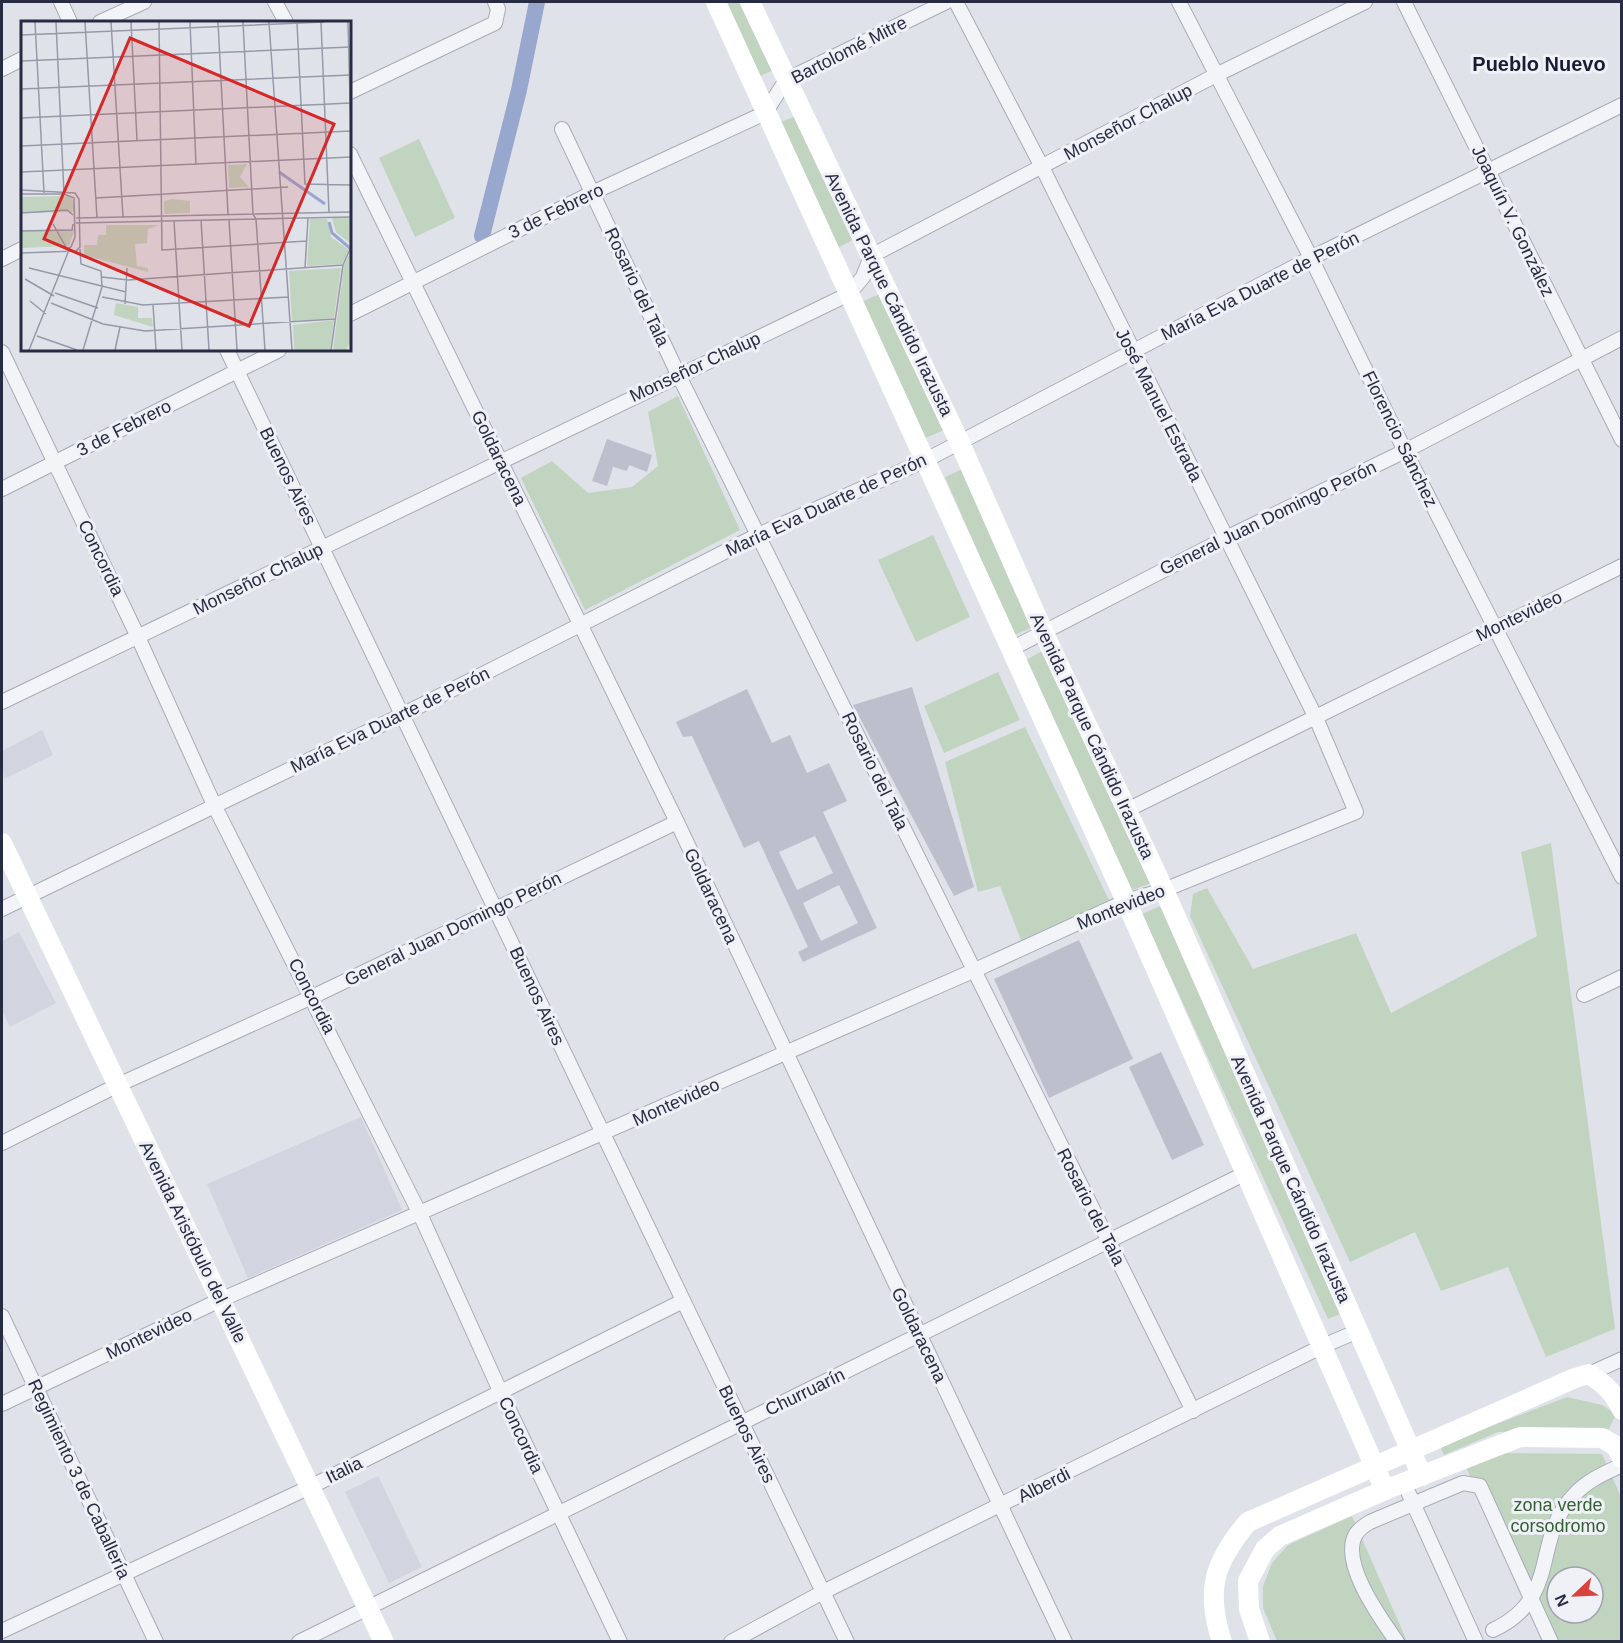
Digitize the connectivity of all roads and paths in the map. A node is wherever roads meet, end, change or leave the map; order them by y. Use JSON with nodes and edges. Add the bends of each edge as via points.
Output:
{"nodes":[{"id":1,"x":61,"y":2,"type":"edge"},
{"id":2,"x":144,"y":2,"type":"edge"},
{"id":3,"x":275,"y":2,"type":"edge"},
{"id":4,"x":495,"y":2,"type":"edge"},
{"id":5,"x":716,"y":2,"type":"edge"},
{"id":6,"x":750,"y":2,"type":"edge"},
{"id":7,"x":946,"y":2,"type":"edge"},
{"id":8,"x":956,"y":2,"type":"edge"},
{"id":9,"x":1179,"y":2,"type":"edge"},
{"id":10,"x":1365,"y":2,"type":"edge"},
{"id":11,"x":1404,"y":2,"type":"edge"},
{"id":12,"x":70,"y":21,"type":"edge"},
{"id":13,"x":102,"y":21,"type":"edge"},
{"id":14,"x":285,"y":21,"type":"edge"},
{"id":15,"x":21,"y":60,"type":"edge"},
{"id":16,"x":2,"y":69,"type":"edge"},
{"id":17,"x":1216,"y":75,"type":"junction"},
{"id":18,"x":786,"y":80,"type":"junction"},
{"id":19,"x":351,"y":92,"type":"edge"},
{"id":20,"x":1622,"y":105,"type":"edge"},
{"id":21,"x":765,"y":113,"type":"junction"},
{"id":22,"x":562,"y":129,"type":"dead end"},
{"id":23,"x":351,"y":156,"type":"edge"},
{"id":24,"x":1042,"y":167,"type":"junction"},
{"id":25,"x":1490,"y":172,"type":"junction"},
{"id":26,"x":592,"y":193,"type":"junction"},
{"id":27,"x":21,"y":250,"type":"edge"},
{"id":28,"x":871,"y":256,"type":"junction"},
{"id":29,"x":1311,"y":258,"type":"junction"},
{"id":30,"x":2,"y":259,"type":"edge"},
{"id":31,"x":411,"y":283,"type":"junction"},
{"id":32,"x":849,"y":294,"type":"junction"},
{"id":33,"x":351,"y":313,"type":"edge"},
{"id":34,"x":1622,"y":339,"type":"edge"},
{"id":35,"x":228,"y":351,"type":"edge"},
{"id":36,"x":277,"y":351,"type":"edge"},
{"id":37,"x":2,"y":352,"type":"edge"},
{"id":38,"x":1132,"y":353,"type":"junction"},
{"id":39,"x":1580,"y":359,"type":"junction"},
{"id":40,"x":237,"y":370,"type":"junction"},
{"id":41,"x":678,"y":374,"type":"junction"},
{"id":42,"x":1622,"y":440,"type":"edge"},
{"id":43,"x":960,"y":443,"type":"junction"},
{"id":44,"x":1406,"y":451,"type":"junction"},
{"id":45,"x":500,"y":460,"type":"junction"},
{"id":46,"x":926,"y":460,"type":"junction"},
{"id":47,"x":55,"y":463,"type":"junction"},
{"id":48,"x":2,"y":489,"type":"edge"},
{"id":49,"x":758,"y":535,"type":"junction"},
{"id":50,"x":1226,"y":538,"type":"junction"},
{"id":51,"x":322,"y":547,"type":"junction"},
{"id":52,"x":1622,"y":566,"type":"edge"},
{"id":53,"x":581,"y":625,"type":"junction"},
{"id":54,"x":1496,"y":628,"type":"junction"},
{"id":55,"x":1043,"y":631,"type":"junction"},
{"id":56,"x":138,"y":637,"type":"junction"},
{"id":57,"x":1011,"y":649,"type":"junction"},
{"id":58,"x":2,"y":702,"type":"edge"},
{"id":59,"x":402,"y":715,"type":"junction"},
{"id":60,"x":1316,"y":718,"type":"junction"},
{"id":61,"x":215,"y":807,"type":"junction"},
{"id":62,"x":1126,"y":810,"type":"junction"},
{"id":63,"x":1356,"y":812,"type":"joint"},
{"id":64,"x":677,"y":822,"type":"junction"},
{"id":65,"x":2,"y":843,"type":"edge"},
{"id":66,"x":1622,"y":877,"type":"edge"},
{"id":67,"x":1164,"y":890,"type":"junction"},
{"id":68,"x":26,"y":897,"type":"junction"},
{"id":69,"x":1126,"y":901,"type":"junction"},
{"id":70,"x":2,"y":909,"type":"edge"},
{"id":71,"x":496,"y":909,"type":"junction"},
{"id":72,"x":973,"y":971,"type":"junction"},
{"id":73,"x":1622,"y":977,"type":"edge"},
{"id":74,"x":1584,"y":995,"type":"dead end"},
{"id":75,"x":312,"y":997,"type":"junction"},
{"id":76,"x":785,"y":1054,"type":"junction"},
{"id":77,"x":118,"y":1085,"type":"junction"},
{"id":78,"x":603,"y":1134,"type":"junction"},
{"id":79,"x":2,"y":1143,"type":"edge"},
{"id":80,"x":1246,"y":1173,"type":"junction"},
{"id":81,"x":420,"y":1214,"type":"junction"},
{"id":82,"x":1107,"y":1239,"type":"junction"},
{"id":83,"x":220,"y":1300,"type":"junction"},
{"id":84,"x":684,"y":1301,"type":"junction"},
{"id":85,"x":2,"y":1316,"type":"edge"},
{"id":86,"x":1358,"y":1331,"type":"junction"},
{"id":87,"x":920,"y":1335,"type":"junction"},
{"id":88,"x":1323,"y":1346,"type":"junction"},
{"id":89,"x":1622,"y":1359,"type":"edge"},
{"id":90,"x":1589,"y":1374,"type":"junction"},
{"id":91,"x":36,"y":1389,"type":"junction"},
{"id":92,"x":501,"y":1394,"type":"junction"},
{"id":93,"x":2,"y":1404,"type":"edge"},
{"id":94,"x":1622,"y":1410,"type":"edge"},
{"id":95,"x":1193,"y":1411,"type":"junction"},
{"id":96,"x":742,"y":1423,"type":"junction"},
{"id":97,"x":1411,"y":1452,"type":"junction"},
{"id":98,"x":1620,"y":1454,"type":"edge"},
{"id":99,"x":1376,"y":1465,"type":"junction"},
{"id":100,"x":1413,"y":1479,"type":"junction"},
{"id":101,"x":310,"y":1487,"type":"junction"},
{"id":102,"x":1385,"y":1490,"type":"junction"},
{"id":103,"x":1413,"y":1504,"type":"junction"},
{"id":104,"x":1002,"y":1506,"type":"junction"},
{"id":105,"x":559,"y":1514,"type":"junction"},
{"id":106,"x":124,"y":1574,"type":"junction"},
{"id":107,"x":824,"y":1592,"type":"junction"},
{"id":108,"x":1532,"y":1599,"type":"junction"},
{"id":109,"x":367,"y":1606,"type":"junction"},
{"id":110,"x":1493,"y":1630,"type":"dead end"},
{"id":111,"x":2,"y":1631,"type":"edge"},
{"id":112,"x":156,"y":1641,"type":"edge"},
{"id":113,"x":299,"y":1641,"type":"edge"},
{"id":114,"x":384,"y":1641,"type":"edge"},
{"id":115,"x":620,"y":1641,"type":"edge"},
{"id":116,"x":731,"y":1641,"type":"edge"},
{"id":117,"x":847,"y":1641,"type":"edge"},
{"id":118,"x":1065,"y":1641,"type":"edge"},
{"id":119,"x":1222,"y":1641,"type":"edge"},
{"id":120,"x":1259,"y":1641,"type":"edge"},
{"id":121,"x":1397,"y":1641,"type":"edge"},
{"id":122,"x":1476,"y":1641,"type":"edge"},
{"id":123,"x":1551,"y":1641,"type":"edge"}],
"edges":[{"from":1,"to":12,"type":"street"},
{"from":2,"to":13,"type":"street"},
{"from":3,"to":14,"type":"street"},
{"from":4,"to":19,"type":"street","via":[[495,23]]},
{"from":5,"to":21,"type":"main road","name":"Avenida Parque Cándido Irazusta"},
{"from":6,"to":18,"type":"main road","name":"Avenida Parque Cándido Irazusta"},
{"from":7,"to":18,"type":"street","name":"Bartolomé Mitre"},
{"from":8,"to":24,"type":"street","name":"José Manuel Estrada"},
{"from":9,"to":17,"type":"street","name":"Florencio Sánchez"},
{"from":10,"to":17,"type":"street","name":"Monseñor Chalup"},
{"from":11,"to":25,"type":"street","name":"Joaquín V. González"},
{"from":15,"to":16,"type":"street"},
{"from":17,"to":24,"type":"street","name":"Monseñor Chalup"},
{"from":17,"to":29,"type":"street","name":"Florencio Sánchez"},
{"from":18,"to":21,"type":"street","name":"Bartolomé Mitre"},
{"from":18,"to":28,"type":"main road","name":"Avenida Parque Cándido Irazusta"},
{"from":20,"to":25,"type":"street","name":"María Eva Duarte de Perón"},
{"from":21,"to":26,"type":"street","name":"3 de Febrero"},
{"from":21,"to":32,"type":"main road","name":"Avenida Parque Cándido Irazusta"},
{"from":22,"to":26,"type":"street","name":"Rosario del Tala"},
{"from":23,"to":31,"type":"street","name":"Goldaracena"},
{"from":24,"to":28,"type":"street","name":"Monseñor Chalup"},
{"from":24,"to":38,"type":"street","name":"José Manuel Estrada"},
{"from":25,"to":29,"type":"street","name":"María Eva Duarte de Perón"},
{"from":25,"to":39,"type":"street","name":"Joaquín V. González"},
{"from":26,"to":31,"type":"street","name":"3 de Febrero"},
{"from":26,"to":41,"type":"street","name":"Rosario del Tala"},
{"from":27,"to":30,"type":"street"},
{"from":28,"to":32,"type":"street","via":[[863,277]]},
{"from":28,"to":43,"type":"main road","name":"Avenida Parque Cándido Irazusta"},
{"from":29,"to":38,"type":"street","name":"María Eva Duarte de Perón"},
{"from":29,"to":44,"type":"street","name":"Florencio Sánchez"},
{"from":31,"to":33,"type":"street","name":"3 de Febrero"},
{"from":31,"to":45,"type":"street","name":"Goldaracena"},
{"from":32,"to":41,"type":"street","name":"Monseñor Chalup"},
{"from":32,"to":46,"type":"main road","name":"Avenida Parque Cándido Irazusta"},
{"from":34,"to":39,"type":"street","name":"General Juan Domingo Perón"},
{"from":35,"to":40,"type":"street","name":"Buenos Aires"},
{"from":36,"to":40,"type":"street","name":"3 de Febrero"},
{"from":37,"to":47,"type":"street","name":"Concordia"},
{"from":38,"to":43,"type":"street","name":"María Eva Duarte de Perón"},
{"from":38,"to":50,"type":"street","name":"José Manuel Estrada"},
{"from":39,"to":42,"type":"street","name":"Joaquín V. González"},
{"from":39,"to":44,"type":"street","name":"General Juan Domingo Perón"},
{"from":40,"to":47,"type":"street","name":"3 de Febrero"},
{"from":40,"to":51,"type":"street","name":"Buenos Aires"},
{"from":41,"to":45,"type":"street","name":"Monseñor Chalup"},
{"from":41,"to":49,"type":"street","name":"Rosario del Tala"},
{"from":43,"to":46,"type":"street","name":"María Eva Duarte de Perón"},
{"from":43,"to":55,"type":"main road","name":"Avenida Parque Cándido Irazusta"},
{"from":44,"to":50,"type":"street","name":"General Juan Domingo Perón"},
{"from":44,"to":54,"type":"street","name":"Florencio Sánchez"},
{"from":45,"to":51,"type":"street","name":"Monseñor Chalup"},
{"from":45,"to":53,"type":"street","name":"Goldaracena"},
{"from":46,"to":49,"type":"street","name":"María Eva Duarte de Perón"},
{"from":46,"to":57,"type":"main road","name":"Avenida Parque Cándido Irazusta"},
{"from":47,"to":48,"type":"street","name":"3 de Febrero"},
{"from":47,"to":56,"type":"street","name":"Concordia"},
{"from":49,"to":53,"type":"street","name":"María Eva Duarte de Perón"},
{"from":49,"to":72,"type":"street","name":"Rosario del Tala"},
{"from":50,"to":55,"type":"street","name":"General Juan Domingo Perón"},
{"from":50,"to":60,"type":"street","name":"José Manuel Estrada"},
{"from":51,"to":56,"type":"street","name":"Monseñor Chalup"},
{"from":51,"to":59,"type":"street","name":"Buenos Aires"},
{"from":52,"to":54,"type":"street","name":"Montevideo"},
{"from":53,"to":59,"type":"street","name":"María Eva Duarte de Perón"},
{"from":53,"to":64,"type":"street","name":"Goldaracena"},
{"from":54,"to":60,"type":"street","name":"Montevideo"},
{"from":54,"to":66,"type":"street","name":"Florencio Sánchez"},
{"from":55,"to":57,"type":"street","name":"General Juan Domingo Perón"},
{"from":55,"to":62,"type":"main road","name":"Avenida Parque Cándido Irazusta"},
{"from":56,"to":58,"type":"street","name":"Monseñor Chalup"},
{"from":56,"to":61,"type":"street","name":"Concordia"},
{"from":57,"to":69,"type":"main road","name":"Avenida Parque Cándido Irazusta"},
{"from":59,"to":61,"type":"street","name":"María Eva Duarte de Perón"},
{"from":59,"to":71,"type":"street","name":"Buenos Aires"},
{"from":60,"to":62,"type":"street","name":"Montevideo"},
{"from":60,"to":63,"type":"street","name":"José Manuel Estrada"},
{"from":61,"to":68,"type":"street","name":"María Eva Duarte de Perón"},
{"from":61,"to":75,"type":"street","name":"Concordia"},
{"from":62,"to":67,"type":"main road","name":"Avenida Parque Cándido Irazusta"},
{"from":63,"to":67,"type":"street","name":"Montevideo"},
{"from":64,"to":71,"type":"street","name":"General Juan Domingo Perón"},
{"from":64,"to":76,"type":"street","name":"Goldaracena"},
{"from":65,"to":68,"type":"main road","name":"Avenida Aristóbulo del Valle"},
{"from":67,"to":69,"type":"street","name":"Montevideo"},
{"from":67,"to":86,"type":"main road","name":"Avenida Parque Cándido Irazusta"},
{"from":68,"to":70,"type":"street","name":"María Eva Duarte de Perón"},
{"from":68,"to":77,"type":"main road","name":"Avenida Aristóbulo del Valle"},
{"from":69,"to":72,"type":"street","name":"Montevideo"},
{"from":69,"to":80,"type":"main road","name":"Avenida Parque Cándido Irazusta"},
{"from":71,"to":75,"type":"street","name":"General Juan Domingo Perón"},
{"from":71,"to":78,"type":"street","name":"Buenos Aires"},
{"from":72,"to":76,"type":"street","name":"Montevideo"},
{"from":72,"to":82,"type":"street","name":"Rosario del Tala"},
{"from":73,"to":74,"type":"street"},
{"from":75,"to":77,"type":"street","name":"General Juan Domingo Perón"},
{"from":75,"to":81,"type":"street","name":"Concordia"},
{"from":76,"to":78,"type":"street","name":"Montevideo"},
{"from":76,"to":87,"type":"street","name":"Goldaracena"},
{"from":77,"to":79,"type":"street","name":"General Juan Domingo Perón"},
{"from":77,"to":83,"type":"main road","name":"Avenida Aristóbulo del Valle"},
{"from":78,"to":81,"type":"street","name":"Montevideo"},
{"from":78,"to":84,"type":"street","name":"Buenos Aires"},
{"from":80,"to":82,"type":"street","name":"Churruarín"},
{"from":80,"to":88,"type":"main road","name":"Avenida Parque Cándido Irazusta"},
{"from":81,"to":83,"type":"street","name":"Montevideo"},
{"from":81,"to":92,"type":"street","name":"Concordia"},
{"from":82,"to":87,"type":"street","name":"Churruarín"},
{"from":82,"to":95,"type":"street","name":"Rosario del Tala"},
{"from":83,"to":91,"type":"street","name":"Montevideo"},
{"from":83,"to":101,"type":"main road","name":"Avenida Aristóbulo del Valle"},
{"from":84,"to":92,"type":"street","name":"Italia"},
{"from":84,"to":96,"type":"street","name":"Buenos Aires"},
{"from":85,"to":91,"type":"street","name":"Regimiento 3 de Caballería"},
{"from":86,"to":88,"type":"street","name":"Alberdi"},
{"from":86,"to":97,"type":"main road","name":"Avenida Parque Cándido Irazusta"},
{"from":87,"to":96,"type":"street","name":"Churruarín"},
{"from":87,"to":104,"type":"street","name":"Goldaracena"},
{"from":88,"to":95,"type":"street","name":"Alberdi"},
{"from":88,"to":99,"type":"main road","name":"Avenida Parque Cándido Irazusta"},
{"from":89,"to":90,"type":"street"},
{"from":90,"to":94,"type":"main road","via":[[1614,1395]]},
{"from":90,"to":97,"type":"main road"},
{"from":91,"to":93,"type":"street","name":"Montevideo"},
{"from":91,"to":106,"type":"street","name":"Regimiento 3 de Caballería"},
{"from":92,"to":101,"type":"street","name":"Italia"},
{"from":92,"to":105,"type":"street","name":"Concordia"},
{"from":95,"to":104,"type":"street","name":"Alberdi"},
{"from":96,"to":105,"type":"street","name":"Churruarín"},
{"from":96,"to":107,"type":"street","name":"Buenos Aires"},
{"from":97,"to":99,"type":"main road"},
{"from":97,"to":100,"type":"main road","name":"Avenida Parque Cándido Irazusta"},
{"from":98,"to":100,"type":"main road","via":[[1602,1438],[1520,1437]]},
{"from":98,"to":108,"type":"street","via":[[1574,1495],[1548,1544],[1538,1590]]},
{"from":99,"to":102,"type":"main road","name":"Avenida Parque Cándido Irazusta"},
{"from":99,"to":119,"type":"main road","via":[[1248,1522],[1217,1567],[1212,1590]]},
{"from":100,"to":102,"type":"main road"},
{"from":100,"to":103,"type":"street"},
{"from":101,"to":106,"type":"street","name":"Italia"},
{"from":101,"to":109,"type":"main road","name":"Avenida Aristóbulo del Valle"},
{"from":102,"to":120,"type":"main road","via":[[1280,1536],[1265,1549],[1248,1581],[1249,1609]]},
{"from":103,"to":108,"type":"street","via":[[1464,1483],[1480,1486]]},
{"from":103,"to":121,"type":"street","via":[[1370,1522],[1357,1531],[1352,1541],[1368,1598]]},
{"from":103,"to":122,"type":"street"},
{"from":104,"to":107,"type":"street","name":"Alberdi"},
{"from":104,"to":118,"type":"street","name":"Goldaracena"},
{"from":105,"to":109,"type":"street","name":"Churruarín"},
{"from":105,"to":115,"type":"street","name":"Concordia"},
{"from":106,"to":111,"type":"street","name":"Italia"},
{"from":106,"to":112,"type":"street","name":"Regimiento 3 de Caballería"},
{"from":107,"to":116,"type":"street","name":"Alberdi"},
{"from":107,"to":117,"type":"street","name":"Buenos Aires"},
{"from":108,"to":110,"type":"street","via":[[1515,1618]]},
{"from":108,"to":123,"type":"street"},
{"from":109,"to":113,"type":"street","name":"Churruarín"},
{"from":109,"to":114,"type":"main road","name":"Avenida Aristóbulo del Valle"}]}
